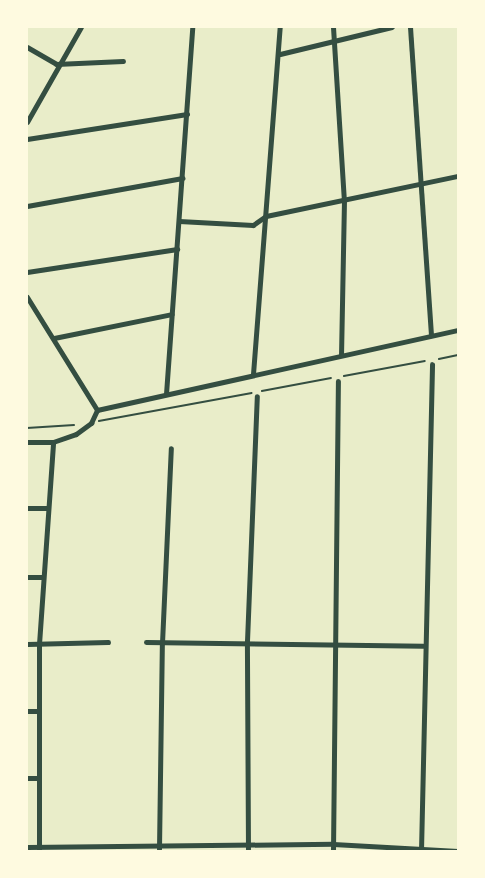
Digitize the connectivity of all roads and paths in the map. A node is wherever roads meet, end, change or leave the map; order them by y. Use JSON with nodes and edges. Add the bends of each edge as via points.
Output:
{"nodes":[{"id":1,"x":81,"y":27,"type":"edge"},
{"id":2,"x":192,"y":27,"type":"edge"},
{"id":3,"x":280,"y":27,"type":"edge"},
{"id":4,"x":333,"y":27,"type":"edge"},
{"id":5,"x":392,"y":27,"type":"edge"},
{"id":6,"x":410,"y":27,"type":"edge"},
{"id":7,"x":334,"y":43,"type":"junction"},
{"id":8,"x":27,"y":47,"type":"edge"},
{"id":9,"x":280,"y":54,"type":"junction"},
{"id":10,"x":123,"y":61,"type":"dead end"},
{"id":11,"x":56,"y":64,"type":"junction"},
{"id":12,"x":187,"y":114,"type":"junction"},
{"id":13,"x":27,"y":122,"type":"edge"},
{"id":14,"x":27,"y":139,"type":"edge"},
{"id":15,"x":458,"y":176,"type":"edge"},
{"id":16,"x":182,"y":178,"type":"junction"},
{"id":17,"x":421,"y":184,"type":"junction"},
{"id":18,"x":344,"y":200,"type":"junction"},
{"id":19,"x":27,"y":206,"type":"edge"},
{"id":20,"x":266,"y":216,"type":"junction"},
{"id":21,"x":179,"y":221,"type":"junction"},
{"id":22,"x":177,"y":249,"type":"junction"},
{"id":23,"x":27,"y":272,"type":"edge"},
{"id":24,"x":27,"y":297,"type":"edge"},
{"id":25,"x":172,"y":314,"type":"junction"},
{"id":26,"x":458,"y":330,"type":"edge"},
{"id":27,"x":430,"y":335,"type":"junction"},
{"id":28,"x":54,"y":338,"type":"junction"},
{"id":29,"x":341,"y":355,"type":"junction"},
{"id":30,"x":458,"y":355,"type":"edge"},
{"id":31,"x":432,"y":364,"type":"dead end"},
{"id":32,"x":253,"y":375,"type":"junction"},
{"id":33,"x":338,"y":381,"type":"dead end"},
{"id":34,"x":166,"y":394,"type":"junction"},
{"id":35,"x":257,"y":396,"type":"dead end"},
{"id":36,"x":97,"y":410,"type":"junction"},
{"id":37,"x":98,"y":422,"type":"dead end"},
{"id":38,"x":76,"y":425,"type":"dead end"},
{"id":39,"x":27,"y":428,"type":"edge"},
{"id":40,"x":27,"y":442,"type":"edge"},
{"id":41,"x":54,"y":442,"type":"junction"},
{"id":42,"x":171,"y":448,"type":"dead end"},
{"id":43,"x":27,"y":508,"type":"edge"},
{"id":44,"x":47,"y":508,"type":"junction"},
{"id":45,"x":27,"y":577,"type":"edge"},
{"id":46,"x":42,"y":577,"type":"junction"},
{"id":47,"x":248,"y":641,"type":"junction"},
{"id":48,"x":108,"y":642,"type":"dead end"},
{"id":49,"x":146,"y":642,"type":"dead end"},
{"id":50,"x":162,"y":643,"type":"junction"},
{"id":51,"x":334,"y":643,"type":"junction"},
{"id":52,"x":27,"y":644,"type":"edge"},
{"id":53,"x":39,"y":644,"type":"junction"},
{"id":54,"x":423,"y":646,"type":"junction"},
{"id":55,"x":27,"y":711,"type":"edge"},
{"id":56,"x":39,"y":711,"type":"junction"},
{"id":57,"x":27,"y":778,"type":"edge"},
{"id":58,"x":38,"y":778,"type":"junction"},
{"id":59,"x":27,"y":847,"type":"edge"},
{"id":60,"x":333,"y":848,"type":"edge"},
{"id":61,"x":39,"y":849,"type":"edge"},
{"id":62,"x":159,"y":849,"type":"edge"},
{"id":63,"x":248,"y":849,"type":"edge"},
{"id":64,"x":421,"y":849,"type":"edge"},
{"id":65,"x":458,"y":851,"type":"edge"}],
"edges":[{"from":1,"to":11,"type":"street"},
{"from":2,"to":12,"type":"street"},
{"from":3,"to":9,"type":"street"},
{"from":4,"to":7,"type":"street"},
{"from":5,"to":7,"type":"street"},
{"from":6,"to":17,"type":"street"},
{"from":7,"to":9,"type":"street"},
{"from":7,"to":18,"type":"street"},
{"from":8,"to":11,"type":"street"},
{"from":9,"to":20,"type":"street"},
{"from":10,"to":11,"type":"street"},
{"from":11,"to":13,"type":"street"},
{"from":12,"to":14,"type":"street"},
{"from":12,"to":16,"type":"street"},
{"from":15,"to":17,"type":"street"},
{"from":16,"to":19,"type":"street"},
{"from":16,"to":21,"type":"street"},
{"from":17,"to":18,"type":"street"},
{"from":17,"to":27,"type":"street"},
{"from":18,"to":20,"type":"street"},
{"from":18,"to":29,"type":"street"},
{"from":20,"to":21,"type":"street","via":[[246,226]]},
{"from":20,"to":32,"type":"street"},
{"from":21,"to":22,"type":"street"},
{"from":22,"to":23,"type":"street"},
{"from":22,"to":25,"type":"street"},
{"from":24,"to":28,"type":"street"},
{"from":25,"to":28,"type":"street"},
{"from":25,"to":34,"type":"street"},
{"from":26,"to":27,"type":"street"},
{"from":27,"to":29,"type":"street"},
{"from":28,"to":36,"type":"street"},
{"from":29,"to":32,"type":"street"},
{"from":30,"to":37,"type":"path"},
{"from":31,"to":54,"type":"street"},
{"from":32,"to":34,"type":"street"},
{"from":33,"to":51,"type":"street"},
{"from":34,"to":36,"type":"street"},
{"from":35,"to":47,"type":"street"},
{"from":36,"to":41,"type":"street","via":[[85,429]]},
{"from":38,"to":39,"type":"path"},
{"from":40,"to":41,"type":"street"},
{"from":41,"to":44,"type":"street"},
{"from":42,"to":50,"type":"street"},
{"from":43,"to":44,"type":"street"},
{"from":44,"to":46,"type":"street"},
{"from":45,"to":46,"type":"street"},
{"from":46,"to":53,"type":"street"},
{"from":47,"to":50,"type":"street"},
{"from":47,"to":51,"type":"street"},
{"from":47,"to":63,"type":"street"},
{"from":48,"to":53,"type":"street"},
{"from":49,"to":50,"type":"street"},
{"from":50,"to":62,"type":"street"},
{"from":51,"to":54,"type":"street"},
{"from":51,"to":60,"type":"street"},
{"from":52,"to":53,"type":"street"},
{"from":53,"to":56,"type":"street"},
{"from":54,"to":64,"type":"street"},
{"from":55,"to":56,"type":"street"},
{"from":56,"to":58,"type":"street"},
{"from":57,"to":58,"type":"street"},
{"from":58,"to":61,"type":"street"},
{"from":59,"to":61,"type":"street"},
{"from":60,"to":63,"type":"street"},
{"from":60,"to":64,"type":"street"},
{"from":61,"to":62,"type":"street"},
{"from":62,"to":63,"type":"street"},
{"from":64,"to":65,"type":"street"}]}
